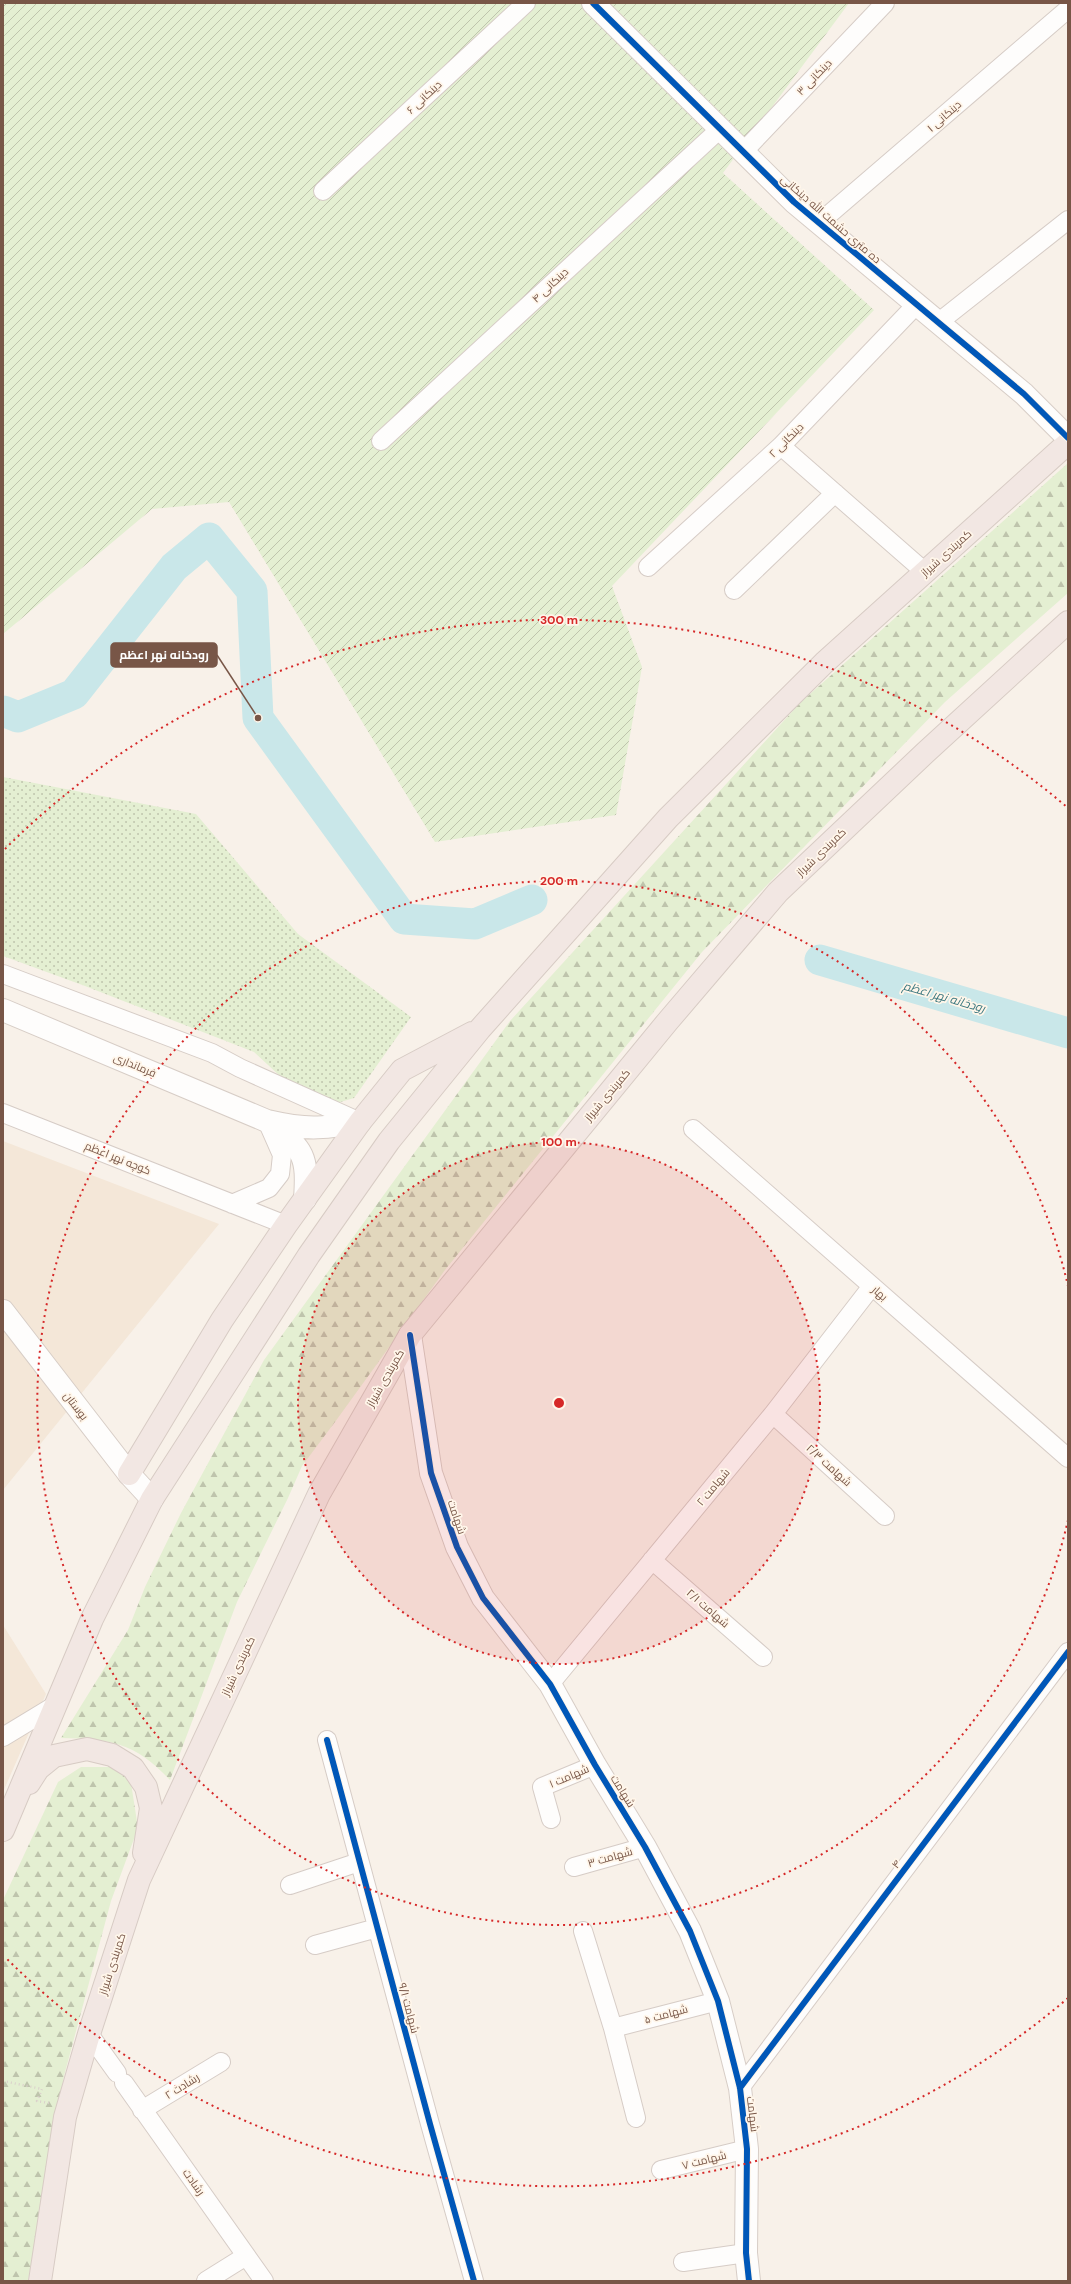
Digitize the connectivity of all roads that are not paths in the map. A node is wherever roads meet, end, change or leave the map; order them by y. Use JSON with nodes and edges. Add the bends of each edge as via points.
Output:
{"nodes":[{"id":1,"x":526,"y":3,"type":"edge"},
{"id":2,"x":593,"y":3,"type":"edge"},
{"id":3,"x":885,"y":3,"type":"edge"},
{"id":4,"x":1068,"y":9,"type":"edge"},
{"id":5,"x":720,"y":129,"type":"junction"},
{"id":6,"x":743,"y":152,"type":"junction"},
{"id":7,"x":323,"y":192,"type":"dead end"},
{"id":8,"x":1068,"y":220,"type":"edge"},
{"id":9,"x":819,"y":223,"type":"junction"},
{"id":10,"x":916,"y":305,"type":"junction"},
{"id":11,"x":939,"y":322,"type":"junction"},
{"id":12,"x":1068,"y":438,"type":"edge"},
{"id":13,"x":381,"y":441,"type":"dead end"},
{"id":14,"x":1068,"y":443,"type":"edge"},
{"id":15,"x":781,"y":446,"type":"junction"},
{"id":16,"x":835,"y":493,"type":"junction"},
{"id":17,"x":648,"y":567,"type":"dead end"},
{"id":18,"x":925,"y":572,"type":"junction"},
{"id":19,"x":734,"y":590,"type":"dead end"},
{"id":20,"x":1068,"y":622,"type":"edge"},
{"id":21,"x":3,"y":974,"type":"edge"},
{"id":22,"x":3,"y":1010,"type":"edge"},
{"id":23,"x":480,"y":1029,"type":"junction"},
{"id":24,"x":3,"y":1113,"type":"edge"},
{"id":25,"x":267,"y":1121,"type":"junction"},
{"id":26,"x":360,"y":1122,"type":"junction"},
{"id":27,"x":693,"y":1129,"type":"dead end"},
{"id":28,"x":305,"y":1199,"type":"junction"},
{"id":29,"x":232,"y":1204,"type":"junction"},
{"id":30,"x":286,"y":1225,"type":"junction"},
{"id":31,"x":872,"y":1286,"type":"junction"},
{"id":32,"x":3,"y":1312,"type":"edge"},
{"id":33,"x":410,"y":1335,"type":"junction"},
{"id":34,"x":773,"y":1414,"type":"junction"},
{"id":35,"x":1068,"y":1458,"type":"edge"},
{"id":36,"x":129,"y":1474,"type":"junction"},
{"id":37,"x":152,"y":1499,"type":"junction"},
{"id":38,"x":886,"y":1516,"type":"dead end"},
{"id":39,"x":652,"y":1560,"type":"junction"},
{"id":40,"x":1068,"y":1652,"type":"edge"},
{"id":41,"x":763,"y":1657,"type":"dead end"},
{"id":42,"x":550,"y":1684,"type":"junction"},
{"id":43,"x":54,"y":1706,"type":"junction"},
{"id":44,"x":3,"y":1737,"type":"edge"},
{"id":45,"x":327,"y":1740,"type":"dead end"},
{"id":46,"x":595,"y":1766,"type":"junction"},
{"id":47,"x":551,"y":1819,"type":"dead end"},
{"id":48,"x":5,"y":1825,"type":"edge"},
{"id":49,"x":645,"y":1847,"type":"junction"},
{"id":50,"x":359,"y":1862,"type":"junction"},
{"id":51,"x":574,"y":1867,"type":"dead end"},
{"id":52,"x":140,"y":1880,"type":"junction"},
{"id":53,"x":290,"y":1886,"type":"dead end"},
{"id":54,"x":376,"y":1928,"type":"junction"},
{"id":55,"x":583,"y":1931,"type":"dead end"},
{"id":56,"x":315,"y":1945,"type":"dead end"},
{"id":57,"x":718,"y":2001,"type":"junction"},
{"id":58,"x":613,"y":2028,"type":"junction"},
{"id":59,"x":89,"y":2034,"type":"junction"},
{"id":60,"x":221,"y":2062,"type":"dead end"},
{"id":61,"x":740,"y":2088,"type":"junction"},
{"id":62,"x":142,"y":2110,"type":"junction"},
{"id":63,"x":636,"y":2118,"type":"dead end"},
{"id":64,"x":747,"y":2149,"type":"junction"},
{"id":65,"x":661,"y":2170,"type":"dead end"},
{"id":66,"x":746,"y":2253,"type":"junction"},
{"id":67,"x":246,"y":2256,"type":"junction"},
{"id":68,"x":683,"y":2262,"type":"dead end"},
{"id":69,"x":40,"y":2281,"type":"edge"},
{"id":70,"x":206,"y":2281,"type":"edge"},
{"id":71,"x":264,"y":2281,"type":"edge"},
{"id":72,"x":474,"y":2281,"type":"edge"},
{"id":73,"x":749,"y":2281,"type":"edge"}],
"edges":[{"from":1,"to":7,"type":"street","name":"۶ دینکانی"},
{"from":2,"to":5,"type":"street","name":"ده متری حشمت الله دینکانی"},
{"from":3,"to":6,"type":"street","name":"۳ دینکانی"},
{"from":4,"to":9,"type":"street","name":"۱ دینکانی"},
{"from":5,"to":6,"type":"street","name":"ده متری حشمت الله دینکانی"},
{"from":5,"to":13,"type":"street","name":"۴ دینکانی"},
{"from":6,"to":9,"type":"street","name":"ده متری حشمت الله دینکانی"},
{"from":8,"to":11,"type":"street"},
{"from":9,"to":10,"type":"street","name":"ده متری حشمت الله دینکانی"},
{"from":10,"to":11,"type":"street","name":"ده متری حشمت الله دینکانی"},
{"from":10,"to":15,"type":"street","name":"۲ دینکانی"},
{"from":11,"to":12,"type":"street","name":"ده متری حشمت الله دینکانی","via":[[1024,394]]},
{"from":14,"to":18,"type":"highway","name":"کمربندی شیراز"},
{"from":15,"to":16,"type":"street"},
{"from":15,"to":17,"type":"street","name":"۲ دینکانی"},
{"from":16,"to":18,"type":"street"},
{"from":16,"to":19,"type":"street"},
{"from":18,"to":23,"type":"highway","name":"کمربندی شیراز","via":[[824,663],[668,818]]},
{"from":20,"to":33,"type":"highway","name":"کمربندی شیراز","via":[[778,892],[653,1039]]},
{"from":21,"to":26,"type":"street","via":[[212,1053]]},
{"from":22,"to":25,"type":"street","name":"فرمانداری"},
{"from":23,"to":26,"type":"highway","via":[[402,1070]]},
{"from":23,"to":37,"type":"highway","name":"کمربندی شیراز","via":[[389,1140],[309,1255]]},
{"from":24,"to":29,"type":"street","name":"کوچه نهر اعظم"},
{"from":25,"to":26,"type":"street","name":"فرمانداری","via":[[300,1128],[327,1128]]},
{"from":25,"to":28,"type":"street","name":"فرمانداری","via":[[296,1143],[307,1173]]},
{"from":25,"to":29,"type":"street","via":[[282,1155],[280,1174],[269,1188]]},
{"from":26,"to":28,"type":"highway"},
{"from":27,"to":31,"type":"street","name":"بهار"},
{"from":28,"to":30,"type":"highway"},
{"from":29,"to":30,"type":"street","name":"کوچه نهر اعظم"},
{"from":30,"to":36,"type":"highway","via":[[222,1320]]},
{"from":31,"to":34,"type":"street","name":"۲ شهامت"},
{"from":31,"to":35,"type":"street","name":"بهار"},
{"from":32,"to":36,"type":"street","name":"بوستان"},
{"from":33,"to":42,"type":"street","name":"شهامت","via":[[431,1473],[457,1547],[483,1598]]},
{"from":33,"to":52,"type":"highway","name":"کمربندی شیراز","via":[[319,1494]]},
{"from":34,"to":38,"type":"street","name":"۲/۳ شهامت"},
{"from":34,"to":39,"type":"street","name":"۲ شهامت"},
{"from":36,"to":37,"type":"street","name":"بوستان"},
{"from":37,"to":43,"type":"highway","name":"کمربندی شیراز","via":[[92,1619]]},
{"from":39,"to":41,"type":"street","name":"۲/۱ شهامت"},
{"from":39,"to":42,"type":"street","name":"۲ شهامت"},
{"from":40,"to":61,"type":"street","name":"۴"},
{"from":42,"to":46,"type":"street","name":"شهامت"},
{"from":43,"to":44,"type":"street"},
{"from":43,"to":48,"type":"highway","name":"کمربندی شیراز"},
{"from":45,"to":50,"type":"street","name":"۹/۱ شهامت"},
{"from":46,"to":47,"type":"street","name":"۱ شهامت","via":[[542,1787]]},
{"from":46,"to":49,"type":"street","name":"شهامت"},
{"from":48,"to":52,"type":"highway","via":[[38,1769],[54,1756],[87,1749],[112,1755],[133,1768],[146,1787],[151,1808]]},
{"from":49,"to":51,"type":"street","name":"۳ شهامت"},
{"from":49,"to":57,"type":"street","name":"شهامت","via":[[690,1931]]},
{"from":50,"to":53,"type":"street"},
{"from":50,"to":54,"type":"street","name":"۹/۱ شهامت"},
{"from":52,"to":59,"type":"highway","name":"کمربندی شیراز"},
{"from":54,"to":56,"type":"street"},
{"from":54,"to":72,"type":"street","name":"۹/۱ شهامت"},
{"from":55,"to":58,"type":"street"},
{"from":57,"to":58,"type":"street","name":"۵ شهامت"},
{"from":57,"to":61,"type":"street","name":"شهامت"},
{"from":58,"to":63,"type":"street"},
{"from":59,"to":62,"type":"street","name":"رشادت"},
{"from":59,"to":69,"type":"highway","name":"کمربندی شیراز","via":[[68,2107]]},
{"from":60,"to":62,"type":"street","name":"۲ رشادت"},
{"from":61,"to":64,"type":"street","name":"شهامت"},
{"from":62,"to":67,"type":"street","name":"رشادت"},
{"from":64,"to":65,"type":"street","name":"۷ شهامت"},
{"from":64,"to":66,"type":"street","name":"شهامت"},
{"from":66,"to":68,"type":"street"},
{"from":66,"to":73,"type":"street","name":"شهامت"},
{"from":67,"to":70,"type":"street"},
{"from":67,"to":71,"type":"street","name":"رشادت"}]}
